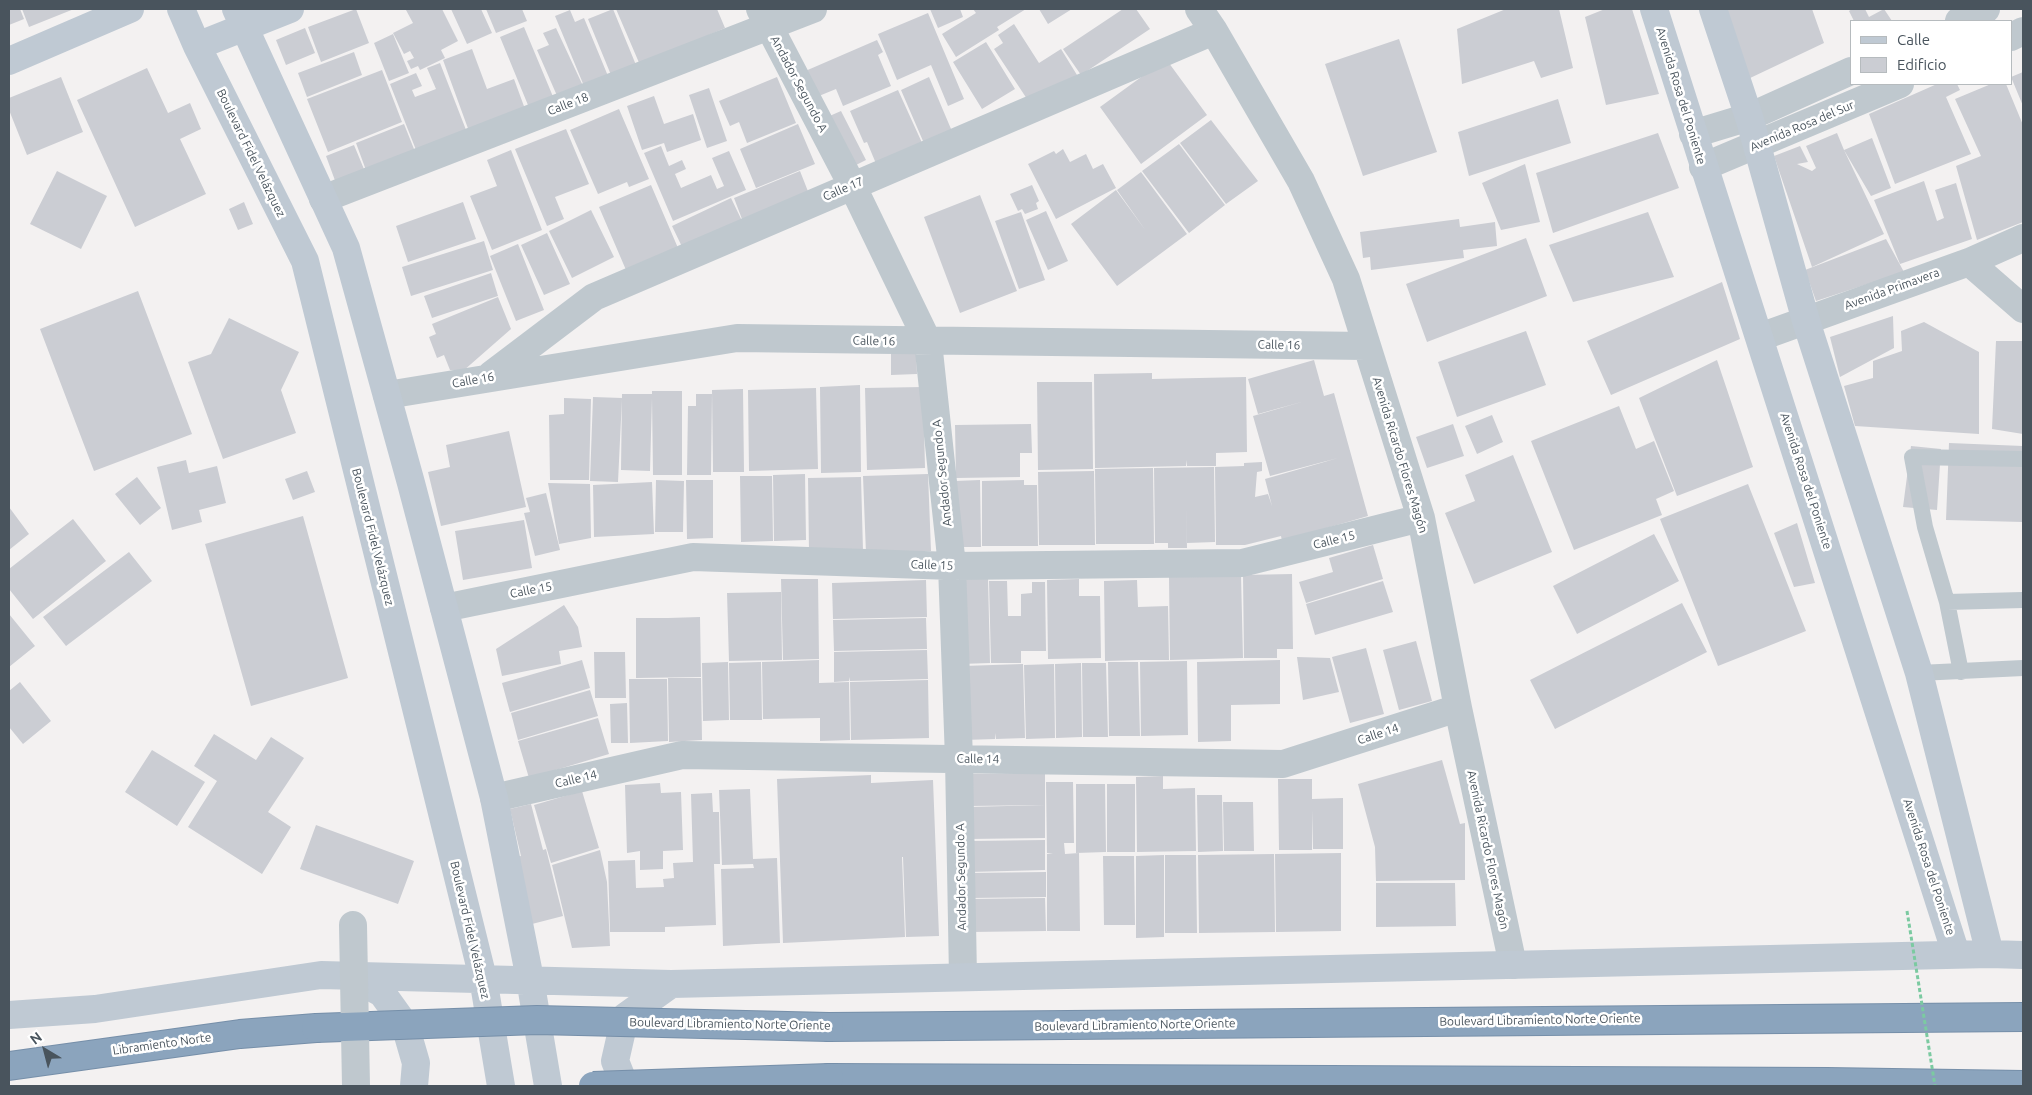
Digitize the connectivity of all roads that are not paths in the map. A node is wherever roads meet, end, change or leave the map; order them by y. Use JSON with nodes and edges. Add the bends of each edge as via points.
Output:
{"nodes":[{"id":1,"x":130,"y":9,"type":"edge"},
{"id":2,"x":181,"y":9,"type":"edge"},
{"id":3,"x":290,"y":9,"type":"edge"},
{"id":4,"x":813,"y":9,"type":"edge"},
{"id":5,"x":1199,"y":9,"type":"edge"},
{"id":6,"x":1654,"y":9,"type":"edge"},
{"id":7,"x":1713,"y":9,"type":"edge"},
{"id":8,"x":1986,"y":9,"type":"edge"},
{"id":9,"x":240,"y":18,"type":"edge"},
{"id":10,"x":765,"y":18,"type":"edge"},
{"id":11,"x":1961,"y":20,"type":"edge"},
{"id":12,"x":1214,"y":31,"type":"junction"},
{"id":13,"x":198,"y":46,"type":"junction"},
{"id":14,"x":9,"y":61,"type":"edge"},
{"id":15,"x":1850,"y":71,"type":"edge"},
{"id":16,"x":1898,"y":85,"type":"edge"},
{"id":17,"x":1749,"y":117,"type":"junction"},
{"id":18,"x":1693,"y":134,"type":"junction"},
{"id":19,"x":1757,"y":145,"type":"junction"},
{"id":20,"x":1703,"y":167,"type":"junction"},
{"id":21,"x":852,"y":185,"type":"junction"},
{"id":22,"x":324,"y":199,"type":"junction"},
{"id":23,"x":2023,"y":238,"type":"edge"},
{"id":24,"x":1970,"y":262,"type":"junction"},
{"id":25,"x":2023,"y":309,"type":"edge"},
{"id":26,"x":1806,"y":321,"type":"junction"},
{"id":27,"x":1760,"y":337,"type":"junction"},
{"id":28,"x":928,"y":342,"type":"junction"},
{"id":29,"x":1366,"y":346,"type":"junction"},
{"id":30,"x":489,"y":377,"type":"junction"},
{"id":31,"x":387,"y":394,"type":"junction"},
{"id":32,"x":2023,"y":459,"type":"edge"},
{"id":33,"x":1420,"y":518,"type":"junction"},
{"id":34,"x":952,"y":566,"type":"junction"},
{"id":35,"x":2023,"y":600,"type":"edge"},
{"id":36,"x":1947,"y":602,"type":"junction"},
{"id":37,"x":444,"y":608,"type":"junction"},
{"id":38,"x":2023,"y":668,"type":"edge"},
{"id":39,"x":1961,"y":672,"type":"junction"},
{"id":40,"x":1919,"y":674,"type":"junction"},
{"id":41,"x":1458,"y":708,"type":"junction"},
{"id":42,"x":959,"y":759,"type":"junction"},
{"id":43,"x":494,"y":798,"type":"junction"},
{"id":44,"x":353,"y":925,"type":"dead end"},
{"id":45,"x":1956,"y":954,"type":"junction"},
{"id":46,"x":1990,"y":954,"type":"junction"},
{"id":47,"x":2023,"y":955,"type":"edge"},
{"id":48,"x":1513,"y":965,"type":"junction"},
{"id":49,"x":321,"y":975,"type":"junction"},
{"id":50,"x":963,"y":977,"type":"junction"},
{"id":51,"x":482,"y":978,"type":"junction"},
{"id":52,"x":530,"y":979,"type":"junction"},
{"id":53,"x":671,"y":984,"type":"junction"},
{"id":54,"x":9,"y":1015,"type":"edge"},
{"id":55,"x":2023,"y":1017,"type":"edge"},
{"id":56,"x":316,"y":1028,"type":"joint"},
{"id":57,"x":9,"y":1066,"type":"edge"},
{"id":58,"x":2023,"y":1085,"type":"edge"},
{"id":59,"x":356,"y":1086,"type":"edge"},
{"id":60,"x":414,"y":1086,"type":"edge"},
{"id":61,"x":502,"y":1086,"type":"edge"},
{"id":62,"x":548,"y":1086,"type":"edge"},
{"id":63,"x":593,"y":1086,"type":"edge"},
{"id":64,"x":625,"y":1086,"type":"edge"}],
"edges":[{"from":1,"to":14,"type":"street"},
{"from":2,"to":13,"type":"street","name":"Boulevard Fidel Velázquez"},
{"from":3,"to":9,"type":"street"},
{"from":4,"to":10,"type":"street","name":"Calle 18"},
{"from":5,"to":12,"type":"street","name":"Avenida Ricardo Flores Magón"},
{"from":6,"to":18,"type":"street","name":"Avenida Rosa del Poniente"},
{"from":7,"to":17,"type":"street"},
{"from":8,"to":11,"type":"street"},
{"from":9,"to":13,"type":"street"},
{"from":9,"to":22,"type":"street"},
{"from":10,"to":21,"type":"street","name":"Andador Segundo A"},
{"from":10,"to":22,"type":"street","name":"Calle 18"},
{"from":12,"to":21,"type":"street","name":"Calle 17"},
{"from":12,"to":29,"type":"street","name":"Avenida Ricardo Flores Magón","via":[[1302,181],[1346,279]]},
{"from":13,"to":51,"type":"street","name":"Boulevard Fidel Velázquez","via":[[305,261]]},
{"from":15,"to":17,"type":"street"},
{"from":16,"to":19,"type":"street","name":"Avenida Rosa del Sur"},
{"from":17,"to":18,"type":"street"},
{"from":17,"to":19,"type":"street"},
{"from":18,"to":20,"type":"street","name":"Avenida Rosa del Poniente"},
{"from":19,"to":20,"type":"street","name":"Avenida Rosa del Sur"},
{"from":19,"to":26,"type":"street"},
{"from":20,"to":27,"type":"street","name":"Avenida Rosa del Poniente"},
{"from":21,"to":28,"type":"street","name":"Andador Segundo A"},
{"from":21,"to":30,"type":"street","name":"Calle 17","via":[[594,297]]},
{"from":22,"to":31,"type":"street","via":[[346,248]]},
{"from":23,"to":24,"type":"street","name":"Avenida Primavera"},
{"from":24,"to":25,"type":"street"},
{"from":24,"to":26,"type":"street","name":"Avenida Primavera"},
{"from":26,"to":27,"type":"street","name":"Avenida Primavera"},
{"from":26,"to":40,"type":"street"},
{"from":27,"to":45,"type":"street","name":"Avenida Rosa del Poniente"},
{"from":28,"to":29,"type":"street","name":"Calle 16"},
{"from":28,"to":30,"type":"street","name":"Calle 16","via":[[736,338]]},
{"from":28,"to":34,"type":"street","name":"Andador Segundo A"},
{"from":29,"to":33,"type":"street","name":"Avenida Ricardo Flores Magón"},
{"from":30,"to":31,"type":"street","name":"Calle 16"},
{"from":31,"to":37,"type":"street"},
{"from":32,"to":36,"type":"lane","via":[[1912,457],[1925,527]]},
{"from":33,"to":34,"type":"street","name":"Calle 15","via":[[1242,564]]},
{"from":33,"to":41,"type":"street","name":"Avenida Ricardo Flores Magón"},
{"from":34,"to":37,"type":"street","name":"Calle 15","via":[[693,557]]},
{"from":34,"to":42,"type":"street","name":"Andador Segundo A"},
{"from":35,"to":36,"type":"lane"},
{"from":36,"to":39,"type":"lane"},
{"from":37,"to":43,"type":"street"},
{"from":38,"to":39,"type":"lane"},
{"from":39,"to":40,"type":"lane"},
{"from":40,"to":46,"type":"street"},
{"from":41,"to":42,"type":"street","name":"Calle 14","via":[[1282,764]]},
{"from":41,"to":48,"type":"street","name":"Avenida Ricardo Flores Magón"},
{"from":42,"to":43,"type":"street","name":"Calle 14","via":[[682,755]]},
{"from":42,"to":50,"type":"street","name":"Andador Segundo A"},
{"from":43,"to":52,"type":"street"},
{"from":44,"to":59,"type":"street","bridge":true},
{"from":45,"to":46,"type":"street"},
{"from":45,"to":48,"type":"street"},
{"from":46,"to":47,"type":"street"},
{"from":48,"to":50,"type":"street"},
{"from":49,"to":51,"type":"street"},
{"from":49,"to":54,"type":"street","via":[[95,1009]]},
{"from":49,"to":60,"type":"street","via":[[359,981],[382,993],[405,1025],[416,1063]]},
{"from":50,"to":53,"type":"street"},
{"from":51,"to":52,"type":"street"},
{"from":51,"to":61,"type":"street","name":"Boulevard Fidel Velázquez"},
{"from":52,"to":53,"type":"street"},
{"from":52,"to":62,"type":"street"},
{"from":53,"to":64,"type":"street","via":[[625,1017],[615,1061]]},
{"from":55,"to":56,"type":"highway","name":"Boulevard Libramiento Norte Oriente","bridge":true,"via":[[829,1027],[538,1020]]},
{"from":56,"to":57,"type":"highway","name":"Libramiento Norte","via":[[240,1034]]},
{"from":58,"to":63,"type":"highway","bridge":true,"via":[[829,1078]]}]}
